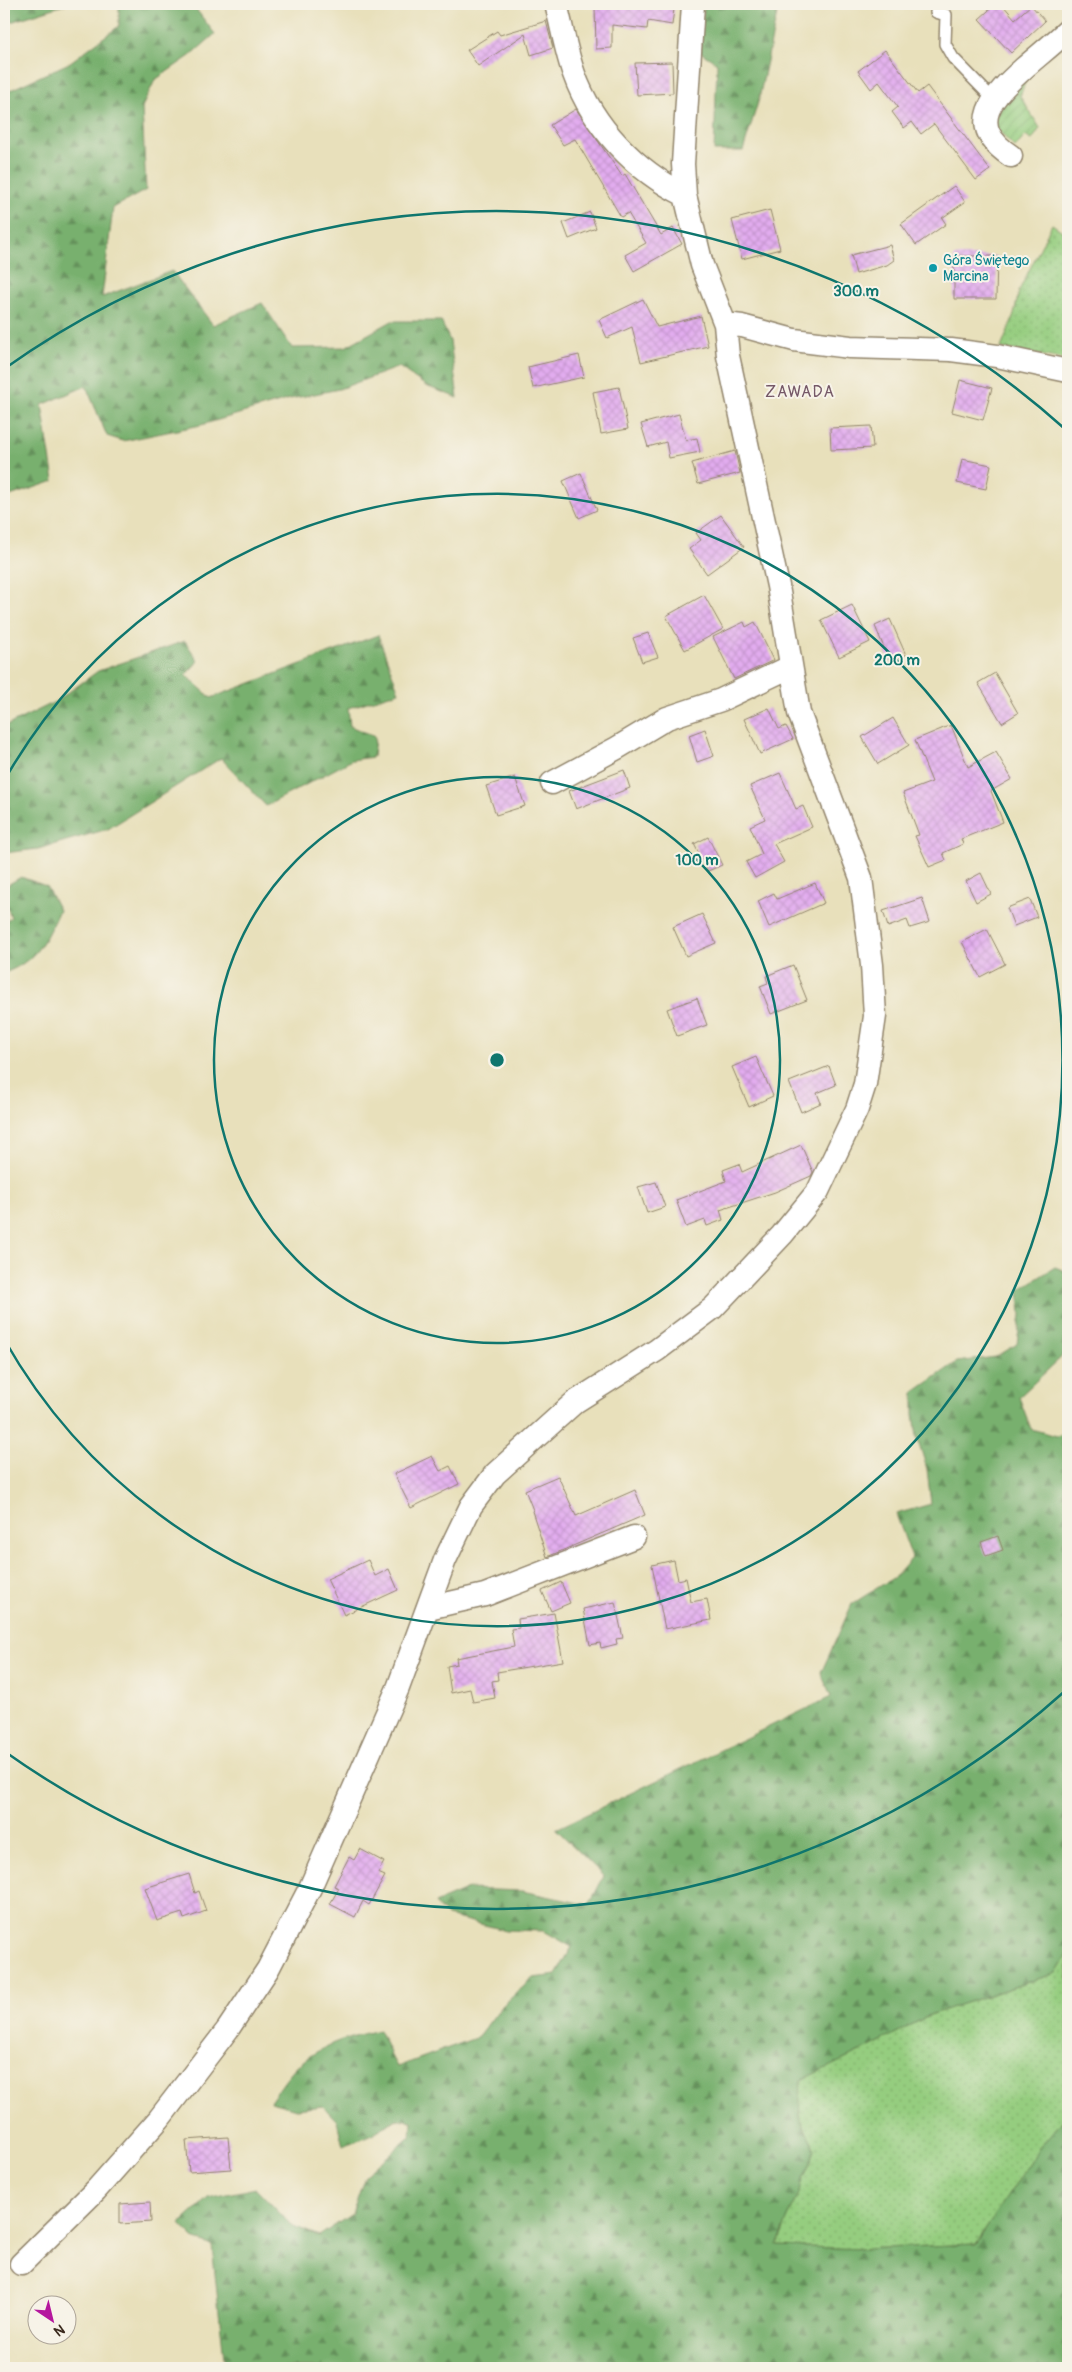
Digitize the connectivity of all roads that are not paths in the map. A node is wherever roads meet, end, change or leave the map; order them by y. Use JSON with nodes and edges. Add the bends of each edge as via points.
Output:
{"nodes":[{"id":1,"x":556,"y":4,"type":"edge"},
{"id":2,"x":693,"y":4,"type":"edge"},
{"id":3,"x":936,"y":12,"type":"dead end"},
{"id":4,"x":1068,"y":30,"type":"edge"},
{"id":5,"x":993,"y":98,"type":"junction"},
{"id":6,"x":1011,"y":156,"type":"dead end"},
{"id":7,"x":685,"y":195,"type":"junction"},
{"id":8,"x":725,"y":324,"type":"junction"},
{"id":9,"x":1068,"y":371,"type":"edge"},
{"id":10,"x":790,"y":667,"type":"junction"},
{"id":11,"x":552,"y":783,"type":"dead end"},
{"id":12,"x":634,"y":1536,"type":"dead end"},
{"id":13,"x":428,"y":1608,"type":"junction"},
{"id":14,"x":22,"y":2264,"type":"dead end"}],
"edges":[{"from":1,"to":7,"type":"street","via":[[574,74],[594,112],[635,164],[662,184]]},
{"from":2,"to":7,"type":"street","via":[[683,164]]},
{"from":3,"to":5,"type":"lane","via":[[946,15],[945,44],[954,58]]},
{"from":4,"to":5,"type":"street"},
{"from":5,"to":6,"type":"street","via":[[985,121],[988,134],[996,146]]},
{"from":7,"to":8,"type":"street","via":[[702,265]]},
{"from":8,"to":9,"type":"street","via":[[794,340],[850,347],[951,350]]},
{"from":8,"to":10,"type":"street","via":[[728,356],[778,586]]},
{"from":10,"to":11,"type":"street","via":[[721,700],[667,718]]},
{"from":10,"to":13,"type":"street","via":[[799,713],[861,878],[875,1016],[865,1084],[857,1110],[818,1191],[782,1235],[713,1308],[657,1350],[575,1402],[495,1474],[471,1506],[445,1560]]},
{"from":12,"to":13,"type":"street","via":[[485,1595]]},
{"from":13,"to":14,"type":"street","via":[[398,1688],[310,1888],[268,1970],[228,2030],[159,2119],[96,2190]]}]}
